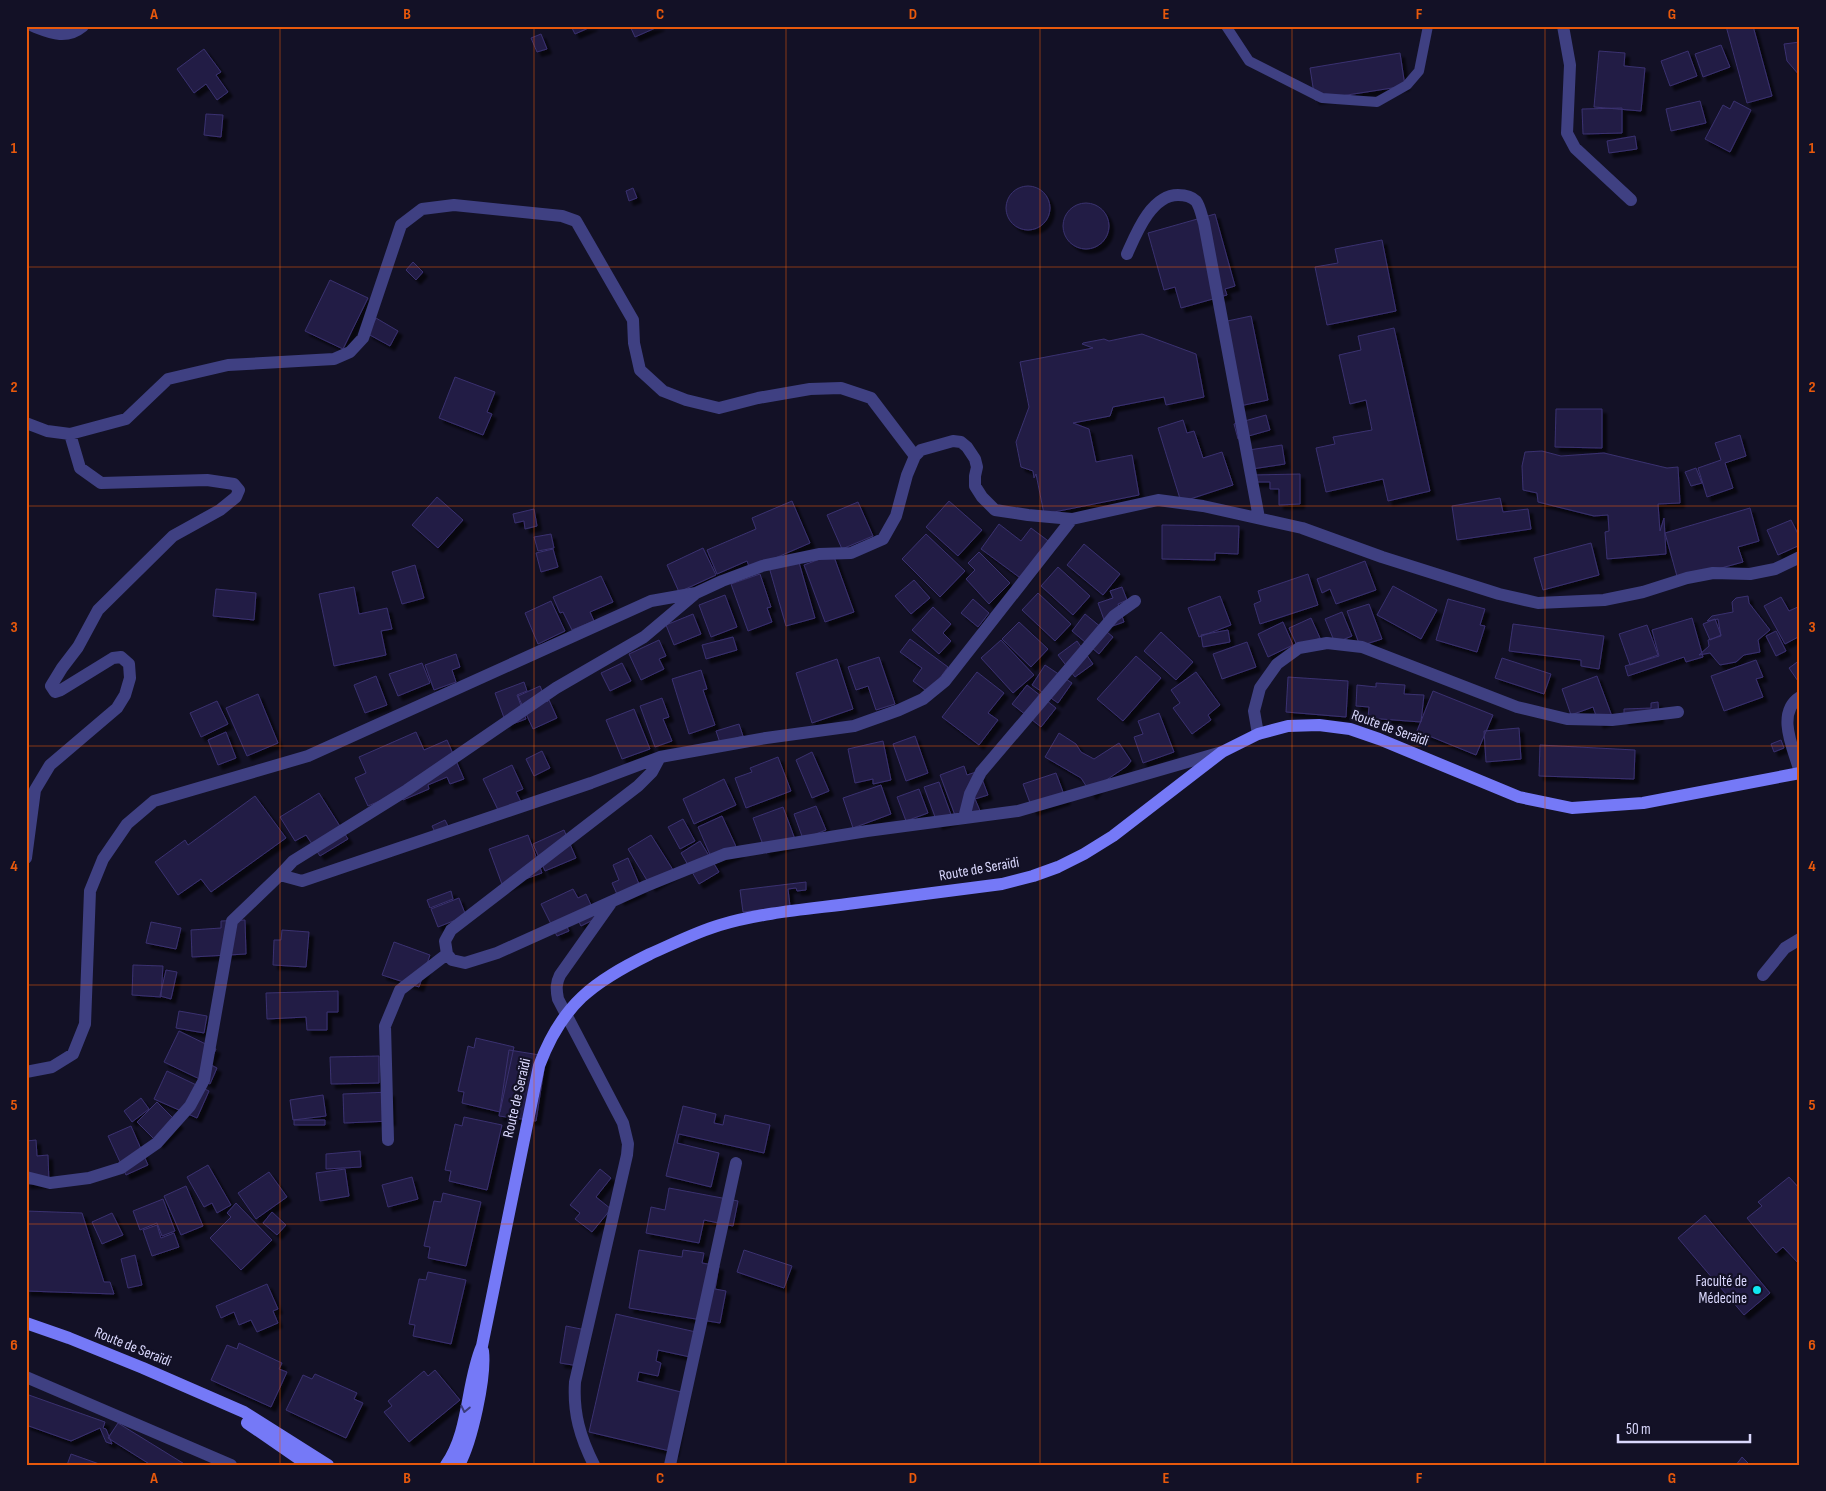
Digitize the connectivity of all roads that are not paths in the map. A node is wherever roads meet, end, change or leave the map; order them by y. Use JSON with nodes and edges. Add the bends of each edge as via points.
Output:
{"nodes":[{"id":1,"x":33,"y":26,"type":"edge"},
{"id":2,"x":83,"y":26,"type":"edge"},
{"id":3,"x":1226,"y":26,"type":"edge"},
{"id":4,"x":1428,"y":26,"type":"edge"},
{"id":5,"x":1563,"y":26,"type":"edge"},
{"id":6,"x":1631,"y":200,"type":"dead end"},
{"id":7,"x":1127,"y":254,"type":"dead end"},
{"id":8,"x":26,"y":423,"type":"edge"},
{"id":9,"x":70,"y":434,"type":"junction"},
{"id":10,"x":915,"y":456,"type":"junction"},
{"id":11,"x":1259,"y":518,"type":"junction"},
{"id":12,"x":1072,"y":519,"type":"junction"},
{"id":13,"x":1800,"y":557,"type":"edge"},
{"id":14,"x":696,"y":594,"type":"junction"},
{"id":15,"x":1135,"y":601,"type":"dead end"},
{"id":16,"x":1800,"y":697,"type":"edge"},
{"id":17,"x":1678,"y":712,"type":"dead end"},
{"id":18,"x":1258,"y":734,"type":"junction"},
{"id":19,"x":1222,"y":752,"type":"junction"},
{"id":20,"x":660,"y":757,"type":"junction"},
{"id":21,"x":1800,"y":772,"type":"edge"},
{"id":22,"x":964,"y":818,"type":"junction"},
{"id":23,"x":26,"y":858,"type":"edge"},
{"id":24,"x":280,"y":875,"type":"junction"},
{"id":25,"x":611,"y":903,"type":"junction"},
{"id":26,"x":1800,"y":939,"type":"edge"},
{"id":27,"x":447,"y":954,"type":"junction"},
{"id":28,"x":1763,"y":975,"type":"dead end"},
{"id":29,"x":566,"y":1015,"type":"junction"},
{"id":30,"x":26,"y":1072,"type":"edge"},
{"id":31,"x":388,"y":1140,"type":"dead end"},
{"id":32,"x":736,"y":1163,"type":"dead end"},
{"id":33,"x":26,"y":1177,"type":"edge"},
{"id":34,"x":26,"y":1323,"type":"edge"},
{"id":35,"x":482,"y":1346,"type":"junction"},
{"id":36,"x":26,"y":1377,"type":"edge"},
{"id":37,"x":226,"y":1405,"type":"junction"},
{"id":38,"x":231,"y":1465,"type":"edge"},
{"id":39,"x":308,"y":1465,"type":"edge"},
{"id":40,"x":328,"y":1465,"type":"edge"},
{"id":41,"x":446,"y":1465,"type":"edge"},
{"id":42,"x":459,"y":1465,"type":"edge"},
{"id":43,"x":594,"y":1465,"type":"edge"},
{"id":44,"x":670,"y":1465,"type":"edge"}],
"edges":[{"from":1,"to":2,"type":"street","via":[[66,35]]},
{"from":3,"to":4,"type":"lane","via":[[1249,60],[1322,98],[1377,102],[1407,85],[1420,71]]},
{"from":5,"to":6,"type":"street","via":[[1570,65],[1567,132],[1575,148]]},
{"from":7,"to":11,"type":"street","via":[[1142,222],[1155,206],[1172,195],[1186,195],[1196,202],[1204,224]]},
{"from":8,"to":9,"type":"street","via":[[47,431]]},
{"from":9,"to":10,"type":"street","via":[[126,419],[168,379],[228,365],[334,359],[350,352],[363,338],[401,225],[422,209],[454,205],[562,216],[576,221],[633,320],[640,370],[663,391],[719,408],[810,389],[841,388],[871,398]]},
{"from":9,"to":23,"type":"street","via":[[80,468],[101,483],[207,480],[234,484],[239,490],[236,497],[220,510],[173,536],[98,610],[51,686],[55,692],[61,690],[114,658],[121,657],[129,664],[130,678],[117,708],[50,765],[35,790]]},
{"from":10,"to":12,"type":"street","via":[[933,446],[961,442],[977,464],[974,481],[977,490],[995,510]]},
{"from":10,"to":14,"type":"street","via":[[896,516],[883,539],[851,553],[819,554],[762,566]]},
{"from":11,"to":12,"type":"street","via":[[1158,500]]},
{"from":11,"to":13,"type":"street","via":[[1302,528],[1382,558],[1498,594],[1538,603],[1604,600],[1713,573],[1750,574],[1776,569]]},
{"from":12,"to":20,"type":"street","via":[[944,681],[924,699],[854,726]]},
{"from":14,"to":24,"type":"street","via":[[644,637],[556,688],[407,790],[293,861]]},
{"from":14,"to":30,"type":"street","via":[[651,601],[308,756],[154,801],[127,824],[104,859],[90,891],[85,1024],[73,1054],[52,1067]]},
{"from":15,"to":22,"type":"street","via":[[1114,616],[981,772],[970,794]]},
{"from":16,"to":21,"type":"street","via":[[1789,708],[1786,721]]},
{"from":17,"to":18,"type":"street","via":[[1612,720],[1567,719],[1517,707],[1362,647],[1327,642],[1299,648],[1277,664],[1260,688],[1254,710]]},
{"from":18,"to":19,"type":"street","name":"Route de Seraïdi"},
{"from":18,"to":21,"type":"street","name":"Route de Seraïdi","via":[[1288,726],[1350,729],[1519,797],[1572,808],[1643,803]]},
{"from":19,"to":22,"type":"street","via":[[1018,811]]},
{"from":19,"to":29,"type":"street","name":"Route de Seraïdi","via":[[1113,836],[1058,867],[1002,884],[767,914],[718,925],[617,970],[592,988]]},
{"from":20,"to":24,"type":"street","via":[[302,882]]},
{"from":20,"to":27,"type":"street","via":[[652,772],[638,786],[451,930],[445,941]]},
{"from":22,"to":25,"type":"street","via":[[866,830],[725,854]]},
{"from":24,"to":33,"type":"street","via":[[232,920],[204,1080],[190,1106],[157,1142],[121,1168],[89,1178],[50,1183]]},
{"from":25,"to":27,"type":"street","via":[[465,964],[452,960]]},
{"from":25,"to":29,"type":"street","via":[[556,983],[558,999]]},
{"from":26,"to":28,"type":"street","via":[[1785,948]]},
{"from":27,"to":31,"type":"street","via":[[400,990],[385,1026]]},
{"from":29,"to":35,"type":"street","name":"Route de Seraïdi","via":[[554,1032],[539,1066]]},
{"from":29,"to":43,"type":"street","via":[[623,1124],[628,1144],[575,1382],[577,1423]]},
{"from":32,"to":44,"type":"street"},
{"from":34,"to":37,"type":"street","name":"Route de Seraïdi"},
{"from":35,"to":41,"type":"street","one_way":true,"via":[[459,1437]]},
{"from":35,"to":42,"type":"street","via":[[484,1363],[471,1438]]},
{"from":36,"to":38,"type":"street"},
{"from":37,"to":39,"type":"street","name":"Route de Seraïdi","via":[[246,1423]]},
{"from":37,"to":40,"type":"street","name":"Route de Seraïdi","via":[[251,1416]]}]}
